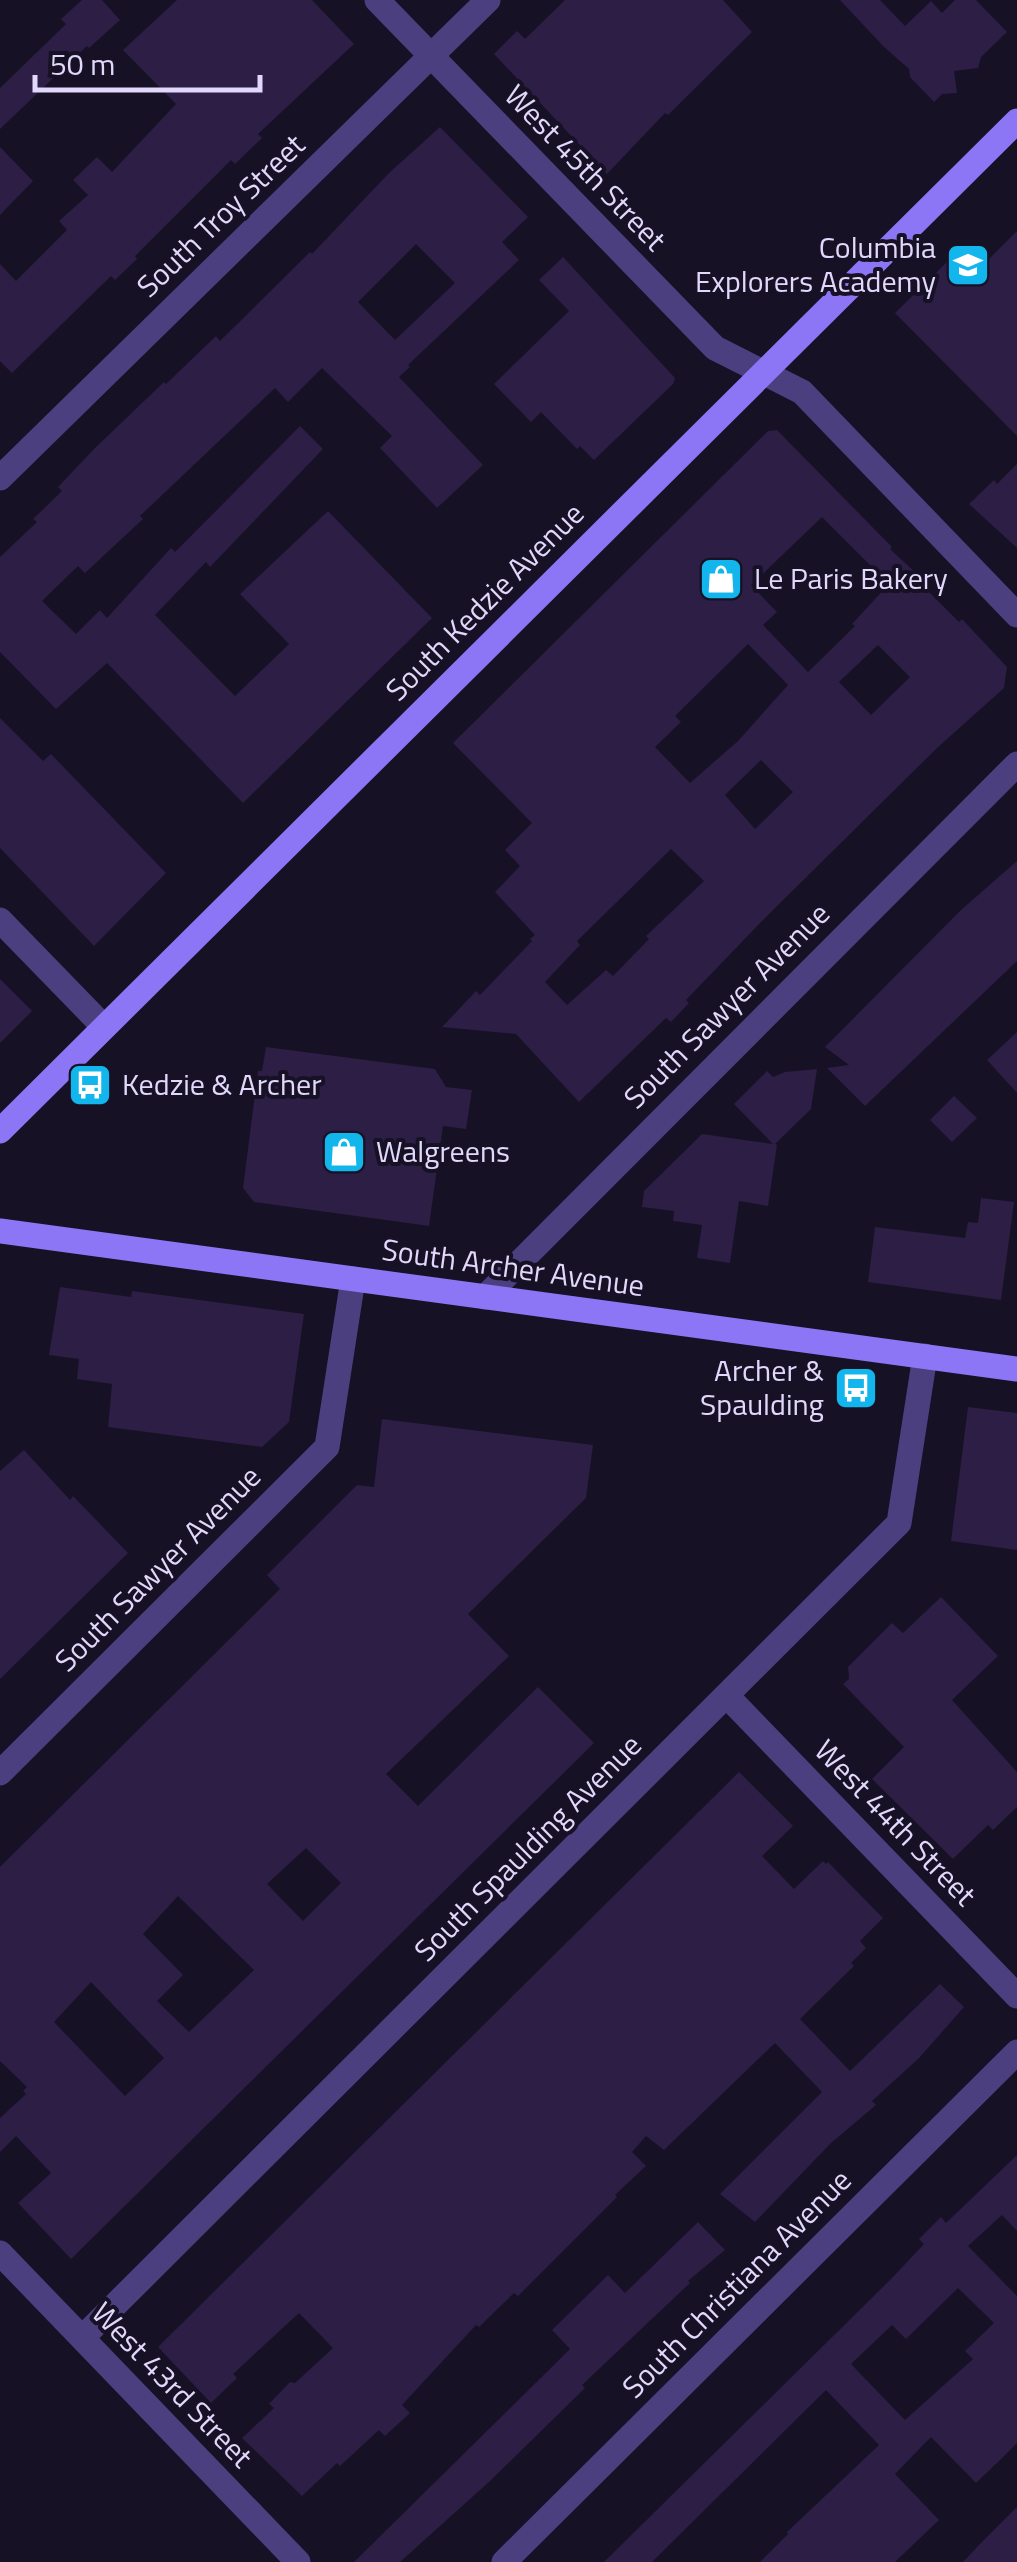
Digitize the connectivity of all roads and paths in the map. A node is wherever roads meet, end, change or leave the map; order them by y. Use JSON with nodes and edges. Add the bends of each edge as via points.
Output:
{"nodes":[{"id":1,"x":376,"y":0,"type":"edge"},
{"id":2,"x":488,"y":0,"type":"edge"},
{"id":3,"x":431,"y":56,"type":"junction"},
{"id":4,"x":1017,"y":121,"type":"edge"},
{"id":5,"x":762,"y":372,"type":"junction"},
{"id":6,"x":0,"y":478,"type":"edge"},
{"id":7,"x":1017,"y":614,"type":"edge"},
{"id":8,"x":1017,"y":764,"type":"edge"},
{"id":9,"x":0,"y":920,"type":"edge"},
{"id":10,"x":104,"y":1027,"type":"junction"},
{"id":11,"x":0,"y":1131,"type":"edge"},
{"id":12,"x":0,"y":1231,"type":"edge"},
{"id":13,"x":353,"y":1279,"type":"junction"},
{"id":14,"x":485,"y":1297,"type":"junction"},
{"id":15,"x":925,"y":1356,"type":"junction"},
{"id":16,"x":1017,"y":1369,"type":"edge"},
{"id":17,"x":726,"y":1696,"type":"junction"},
{"id":18,"x":0,"y":1773,"type":"edge"},
{"id":19,"x":1017,"y":1996,"type":"edge"},
{"id":20,"x":1017,"y":2052,"type":"edge"},
{"id":21,"x":0,"y":2253,"type":"edge"},
{"id":22,"x":82,"y":2338,"type":"junction"},
{"id":23,"x":298,"y":2562,"type":"edge"},
{"id":24,"x":504,"y":2562,"type":"edge"}],
"edges":[{"from":1,"to":3,"type":"street","name":"West 45th Street"},
{"from":2,"to":3,"type":"street","name":"South Troy Street"},
{"from":3,"to":5,"type":"street","name":"West 45th Street","via":[[715,348]]},
{"from":3,"to":6,"type":"street","name":"South Troy Street"},
{"from":4,"to":5,"type":"main road","name":"South Kedzie Avenue"},
{"from":5,"to":7,"type":"street","name":"West 45th Street","via":[[802,392]]},
{"from":5,"to":10,"type":"main road","name":"South Kedzie Avenue"},
{"from":8,"to":14,"type":"street","name":"South Sawyer Avenue"},
{"from":9,"to":10,"type":"street"},
{"from":10,"to":11,"type":"main road","name":"South Kedzie Avenue"},
{"from":12,"to":13,"type":"main road","name":"South Archer Avenue"},
{"from":13,"to":14,"type":"main road","name":"South Archer Avenue"},
{"from":13,"to":18,"type":"street","name":"South Sawyer Avenue","via":[[327,1447]]},
{"from":14,"to":15,"type":"main road","name":"South Archer Avenue"},
{"from":15,"to":16,"type":"main road","name":"South Archer Avenue"},
{"from":15,"to":17,"type":"street","name":"South Spaulding Avenue","via":[[899,1523]]},
{"from":17,"to":19,"type":"street","name":"West 44th Street"},
{"from":17,"to":22,"type":"street","name":"South Spaulding Avenue"},
{"from":20,"to":24,"type":"street","name":"South Christiana Avenue"},
{"from":21,"to":22,"type":"street","name":"West 43rd Street"},
{"from":22,"to":23,"type":"street","name":"West 43rd Street"}]}
